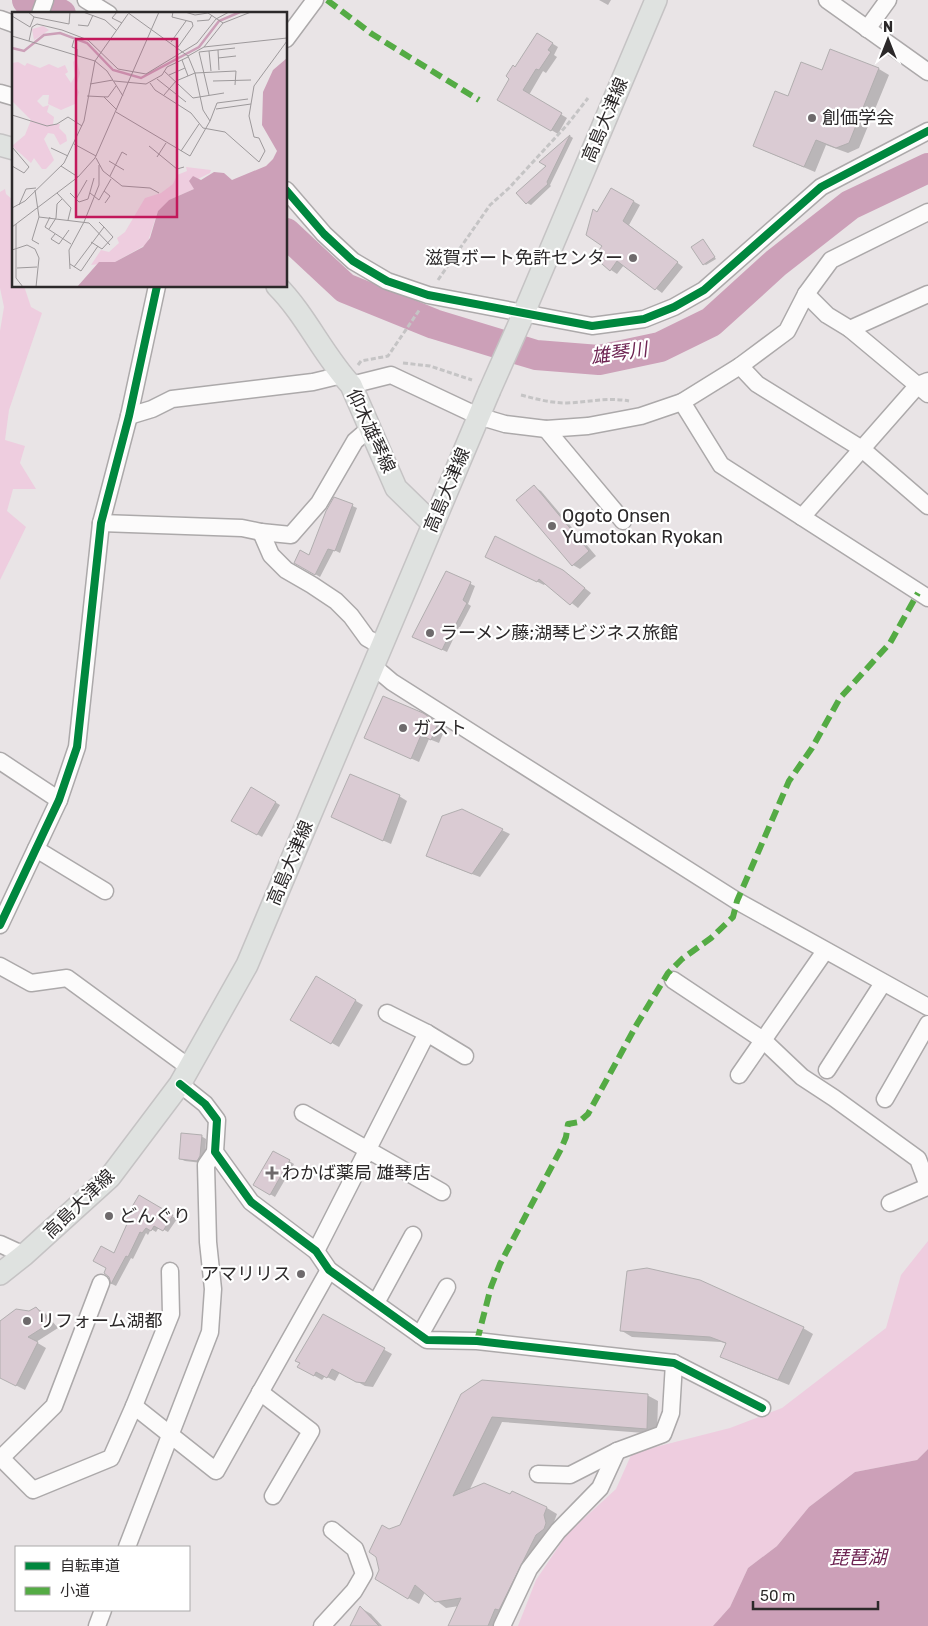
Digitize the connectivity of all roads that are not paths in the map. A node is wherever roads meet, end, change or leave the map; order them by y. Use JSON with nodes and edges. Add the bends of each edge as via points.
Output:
{"nodes":[{"id":1,"x":45,"y":0,"type":"edge"},
{"id":2,"x":86,"y":0,"type":"edge"},
{"id":3,"x":315,"y":0,"type":"edge"},
{"id":4,"x":656,"y":0,"type":"edge"},
{"id":5,"x":827,"y":0,"type":"edge"},
{"id":6,"x":888,"y":0,"type":"edge"},
{"id":7,"x":41,"y":12,"type":"edge"},
{"id":8,"x":106,"y":12,"type":"edge"},
{"id":9,"x":0,"y":19,"type":"edge"},
{"id":10,"x":12,"y":23,"type":"edge"},
{"id":11,"x":867,"y":29,"type":"junction"},
{"id":12,"x":288,"y":36,"type":"edge"},
{"id":13,"x":928,"y":72,"type":"edge"},
{"id":14,"x":928,"y":132,"type":"edge"},
{"id":15,"x":288,"y":192,"type":"edge"},
{"id":16,"x":928,"y":212,"type":"edge"},
{"id":17,"x":157,"y":288,"type":"edge"},
{"id":18,"x":279,"y":288,"type":"edge"},
{"id":19,"x":806,"y":294,"type":"junction"},
{"id":20,"x":928,"y":294,"type":"edge"},
{"id":21,"x":522,"y":318,"type":"junction"},
{"id":22,"x":850,"y":329,"type":"junction"},
{"id":23,"x":740,"y":366,"type":"junction"},
{"id":24,"x":349,"y":376,"type":"junction"},
{"id":25,"x":925,"y":386,"type":"edge"},
{"id":26,"x":682,"y":402,"type":"junction"},
{"id":27,"x":130,"y":416,"type":"junction"},
{"id":28,"x":478,"y":416,"type":"junction"},
{"id":29,"x":370,"y":428,"type":"junction"},
{"id":30,"x":546,"y":429,"type":"junction"},
{"id":31,"x":862,"y":449,"type":"junction"},
{"id":32,"x":928,"y":506,"type":"edge"},
{"id":33,"x":802,"y":517,"type":"junction"},
{"id":34,"x":623,"y":521,"type":"dead end"},
{"id":35,"x":101,"y":523,"type":"junction"},
{"id":36,"x":433,"y":524,"type":"junction"},
{"id":37,"x":261,"y":532,"type":"junction"},
{"id":38,"x":928,"y":598,"type":"edge"},
{"id":39,"x":376,"y":656,"type":"junction"},
{"id":40,"x":0,"y":761,"type":"edge"},
{"id":41,"x":59,"y":800,"type":"junction"},
{"id":42,"x":36,"y":849,"type":"junction"},
{"id":43,"x":105,"y":892,"type":"dead end"},
{"id":44,"x":0,"y":924,"type":"edge"},
{"id":45,"x":825,"y":951,"type":"junction"},
{"id":46,"x":0,"y":966,"type":"edge"},
{"id":47,"x":673,"y":980,"type":"dead end"},
{"id":48,"x":883,"y":983,"type":"junction"},
{"id":49,"x":928,"y":1007,"type":"edge"},
{"id":50,"x":387,"y":1014,"type":"dead end"},
{"id":51,"x":928,"y":1024,"type":"edge"},
{"id":52,"x":427,"y":1033,"type":"junction"},
{"id":53,"x":763,"y":1040,"type":"junction"},
{"id":54,"x":465,"y":1056,"type":"dead end"},
{"id":55,"x":827,"y":1070,"type":"dead end"},
{"id":56,"x":739,"y":1075,"type":"dead end"},
{"id":57,"x":185,"y":1076,"type":"junction"},
{"id":58,"x":885,"y":1099,"type":"dead end"},
{"id":59,"x":302,"y":1113,"type":"dead end"},
{"id":60,"x":367,"y":1149,"type":"junction"},
{"id":61,"x":215,"y":1152,"type":"junction"},
{"id":62,"x":928,"y":1186,"type":"edge"},
{"id":63,"x":442,"y":1192,"type":"dead end"},
{"id":64,"x":890,"y":1203,"type":"dead end"},
{"id":65,"x":414,"y":1235,"type":"dead end"},
{"id":66,"x":0,"y":1244,"type":"edge"},
{"id":67,"x":316,"y":1251,"type":"junction"},
{"id":68,"x":24,"y":1255,"type":"junction"},
{"id":69,"x":329,"y":1270,"type":"junction"},
{"id":70,"x":170,"y":1271,"type":"dead end"},
{"id":71,"x":0,"y":1274,"type":"edge"},
{"id":72,"x":101,"y":1283,"type":"dead end"},
{"id":73,"x":447,"y":1286,"type":"dead end"},
{"id":74,"x":376,"y":1304,"type":"junction"},
{"id":75,"x":420,"y":1335,"type":"junction"},
{"id":76,"x":674,"y":1364,"type":"junction"},
{"id":77,"x":260,"y":1392,"type":"junction"},
{"id":78,"x":134,"y":1406,"type":"junction"},
{"id":79,"x":762,"y":1408,"type":"dead end"},
{"id":80,"x":170,"y":1435,"type":"junction"},
{"id":81,"x":617,"y":1451,"type":"junction"},
{"id":82,"x":1,"y":1458,"type":"edge"},
{"id":83,"x":538,"y":1474,"type":"dead end"},
{"id":84,"x":273,"y":1496,"type":"dead end"},
{"id":85,"x":332,"y":1530,"type":"dead end"},
{"id":86,"x":127,"y":1546,"type":"edge"},
{"id":87,"x":103,"y":1611,"type":"edge"},
{"id":88,"x":97,"y":1626,"type":"edge"},
{"id":89,"x":322,"y":1626,"type":"edge"},
{"id":90,"x":502,"y":1626,"type":"edge"}],
"edges":[{"from":1,"to":7,"type":"street"},
{"from":2,"to":8,"type":"street"},
{"from":3,"to":12,"type":"street"},
{"from":4,"to":21,"type":"main road","name":"高島大津線"},
{"from":5,"to":11,"type":"street"},
{"from":6,"to":11,"type":"street"},
{"from":9,"to":10,"type":"street"},
{"from":11,"to":13,"type":"street"},
{"from":14,"to":21,"type":"street","via":[[821,187],[704,290],[674,307],[644,319],[592,326]]},
{"from":15,"to":21,"type":"street","via":[[324,234],[353,261],[387,281],[427,297]]},
{"from":16,"to":19,"type":"street","via":[[831,260]]},
{"from":17,"to":27,"type":"street"},
{"from":18,"to":24,"type":"main road","name":"仰木雄琴線"},
{"from":19,"to":22,"type":"street","via":[[827,314]]},
{"from":19,"to":23,"type":"street","via":[[786,331]]},
{"from":20,"to":22,"type":"street"},
{"from":21,"to":28,"type":"main road","name":"高島大津線","bridge":true},
{"from":22,"to":25,"type":"street"},
{"from":23,"to":26,"type":"street"},
{"from":23,"to":31,"type":"street","via":[[757,384]]},
{"from":24,"to":27,"type":"street","via":[[172,399]]},
{"from":24,"to":28,"type":"street","via":[[391,375]]},
{"from":24,"to":29,"type":"main road","name":"仰木雄琴線"},
{"from":25,"to":31,"type":"street"},
{"from":26,"to":30,"type":"street","via":[[641,416],[588,426]]},
{"from":26,"to":33,"type":"street","via":[[722,465]]},
{"from":27,"to":35,"type":"street"},
{"from":28,"to":30,"type":"street","via":[[505,424]]},
{"from":28,"to":36,"type":"main road","name":"高島大津線"},
{"from":29,"to":36,"type":"main road","name":"仰木雄琴線","via":[[396,488]]},
{"from":29,"to":37,"type":"street","via":[[355,442],[319,503],[291,535]]},
{"from":30,"to":34,"type":"street"},
{"from":31,"to":32,"type":"street"},
{"from":31,"to":33,"type":"street"},
{"from":33,"to":38,"type":"street"},
{"from":35,"to":37,"type":"street","via":[[242,528]]},
{"from":35,"to":41,"type":"street","via":[[77,747]]},
{"from":36,"to":39,"type":"main road","name":"高島大津線"},
{"from":37,"to":39,"type":"street","via":[[271,554],[286,570],[312,585],[351,616]]},
{"from":39,"to":45,"type":"street","via":[[392,682],[738,901]]},
{"from":39,"to":57,"type":"main road","name":"高島大津線","via":[[247,965]]},
{"from":40,"to":41,"type":"street"},
{"from":41,"to":42,"type":"street"},
{"from":42,"to":43,"type":"street"},
{"from":42,"to":44,"type":"street"},
{"from":45,"to":48,"type":"street"},
{"from":45,"to":53,"type":"street"},
{"from":46,"to":57,"type":"street","via":[[31,983],[67,978]]},
{"from":47,"to":53,"type":"street"},
{"from":48,"to":49,"type":"street"},
{"from":48,"to":55,"type":"street"},
{"from":50,"to":52,"type":"street"},
{"from":51,"to":58,"type":"street"},
{"from":52,"to":54,"type":"street"},
{"from":52,"to":60,"type":"street"},
{"from":53,"to":56,"type":"street"},
{"from":53,"to":62,"type":"street","via":[[802,1077],[918,1159]]},
{"from":57,"to":61,"type":"street","via":[[217,1120]]},
{"from":57,"to":68,"type":"main road","name":"高島大津線","via":[[110,1177]]},
{"from":59,"to":60,"type":"street"},
{"from":60,"to":63,"type":"street"},
{"from":60,"to":67,"type":"street"},
{"from":61,"to":67,"type":"street","via":[[251,1202]]},
{"from":61,"to":80,"type":"street","via":[[206,1165],[208,1242],[214,1289],[210,1332]]},
{"from":62,"to":64,"type":"street"},
{"from":65,"to":74,"type":"street"},
{"from":66,"to":68,"type":"street"},
{"from":67,"to":69,"type":"street"},
{"from":68,"to":71,"type":"main road","name":"高島大津線"},
{"from":69,"to":74,"type":"street"},
{"from":69,"to":77,"type":"street"},
{"from":70,"to":78,"type":"street","via":[[171,1314]]},
{"from":72,"to":82,"type":"street","via":[[54,1406]]},
{"from":73,"to":75,"type":"street"},
{"from":74,"to":75,"type":"street"},
{"from":75,"to":76,"type":"street","via":[[427,1340],[477,1341]]},
{"from":76,"to":79,"type":"street"},
{"from":76,"to":81,"type":"street","via":[[670,1413],[663,1434]]},
{"from":77,"to":80,"type":"street","via":[[216,1471]]},
{"from":77,"to":84,"type":"street","via":[[311,1431]]},
{"from":78,"to":80,"type":"street"},
{"from":78,"to":82,"type":"street","via":[[111,1458],[33,1490]]},
{"from":80,"to":86,"type":"street"},
{"from":81,"to":83,"type":"street","via":[[570,1475]]},
{"from":81,"to":90,"type":"street","via":[[600,1488],[558,1531],[529,1569]]},
{"from":85,"to":89,"type":"street","via":[[355,1549],[364,1574],[354,1591]]},
{"from":87,"to":88,"type":"street"}]}
